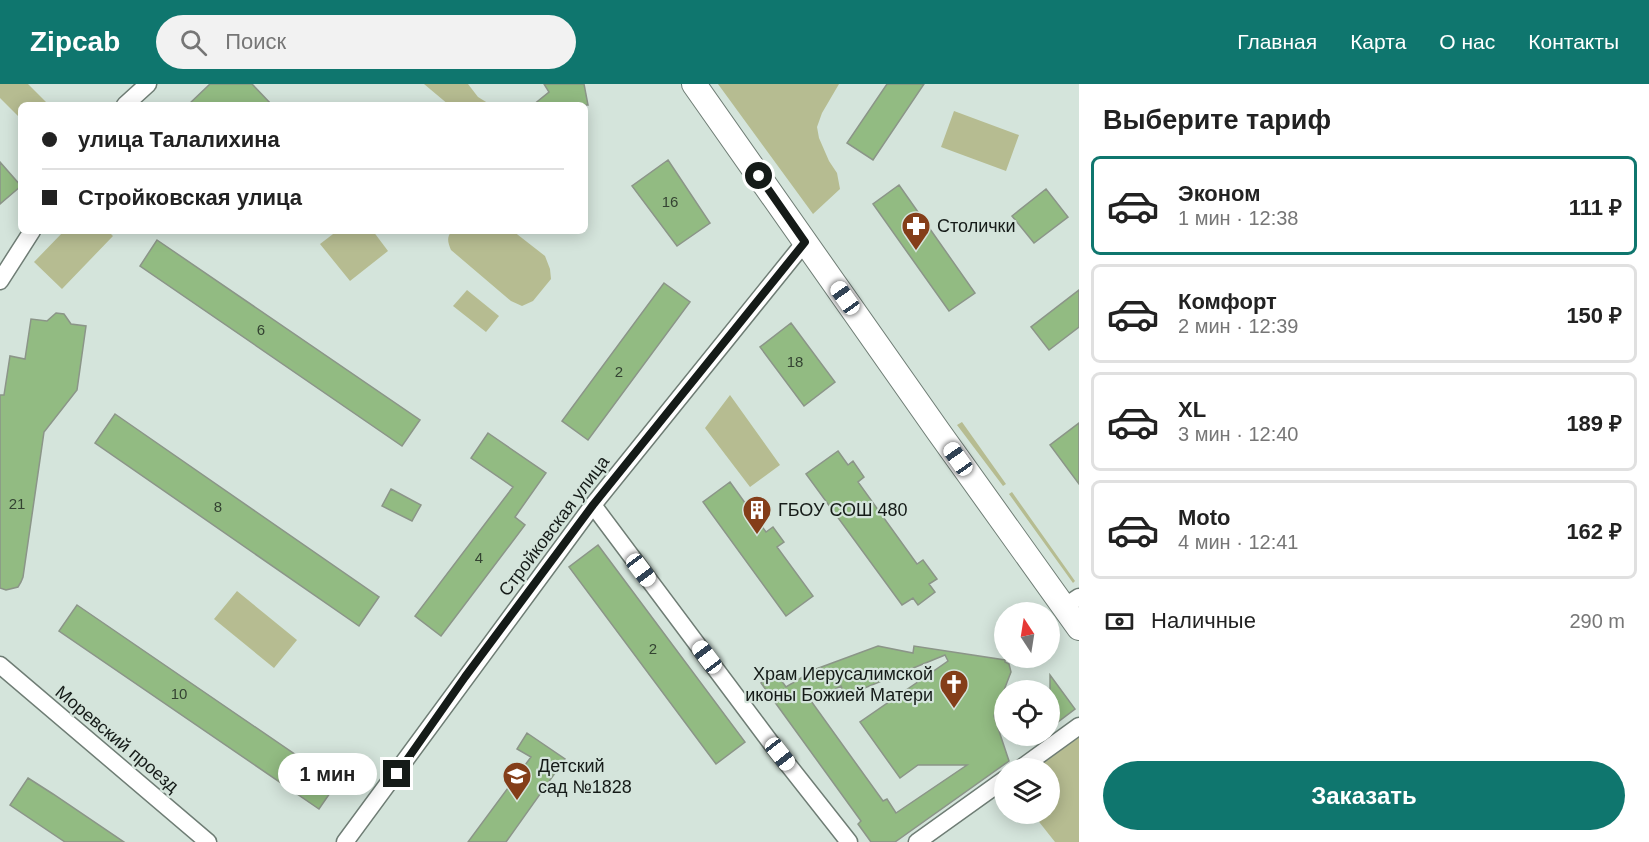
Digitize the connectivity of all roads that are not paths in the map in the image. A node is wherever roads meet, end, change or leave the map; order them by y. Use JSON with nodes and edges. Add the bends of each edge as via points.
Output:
{"nodes":[{"id":1,"x":148,"y":84,"type":"edge"},
{"id":2,"x":694,"y":84,"type":"edge"},
{"id":3,"x":128,"y":102,"type":"edge"},
{"id":4,"x":30,"y":234,"type":"edge"},
{"id":5,"x":805,"y":242,"type":"junction"},
{"id":6,"x":0,"y":281,"type":"edge"},
{"id":7,"x":593,"y":505,"type":"junction"},
{"id":8,"x":1071,"y":602,"type":"edge"},
{"id":9,"x":1079,"y":628,"type":"edge"},
{"id":10,"x":0,"y":665,"type":"edge"},
{"id":11,"x":1079,"y":726,"type":"edge"},
{"id":12,"x":1035,"y":758,"type":"edge"},
{"id":13,"x":994,"y":787,"type":"edge"},
{"id":14,"x":208,"y":842,"type":"edge"},
{"id":15,"x":345,"y":842,"type":"edge"},
{"id":16,"x":849,"y":842,"type":"edge"},
{"id":17,"x":917,"y":842,"type":"edge"}],
"edges":[{"from":1,"to":3,"type":"street"},
{"from":2,"to":5,"type":"street"},
{"from":4,"to":6,"type":"street"},
{"from":5,"to":7,"type":"street","name":"Стройковская улица"},
{"from":5,"to":8,"type":"street"},
{"from":7,"to":15,"type":"street","name":"Стройковская улица"},
{"from":7,"to":16,"type":"street"},
{"from":8,"to":9,"type":"street"},
{"from":10,"to":14,"type":"street","name":"Моревский проезд"},
{"from":11,"to":12,"type":"street"},
{"from":13,"to":17,"type":"street"}]}
